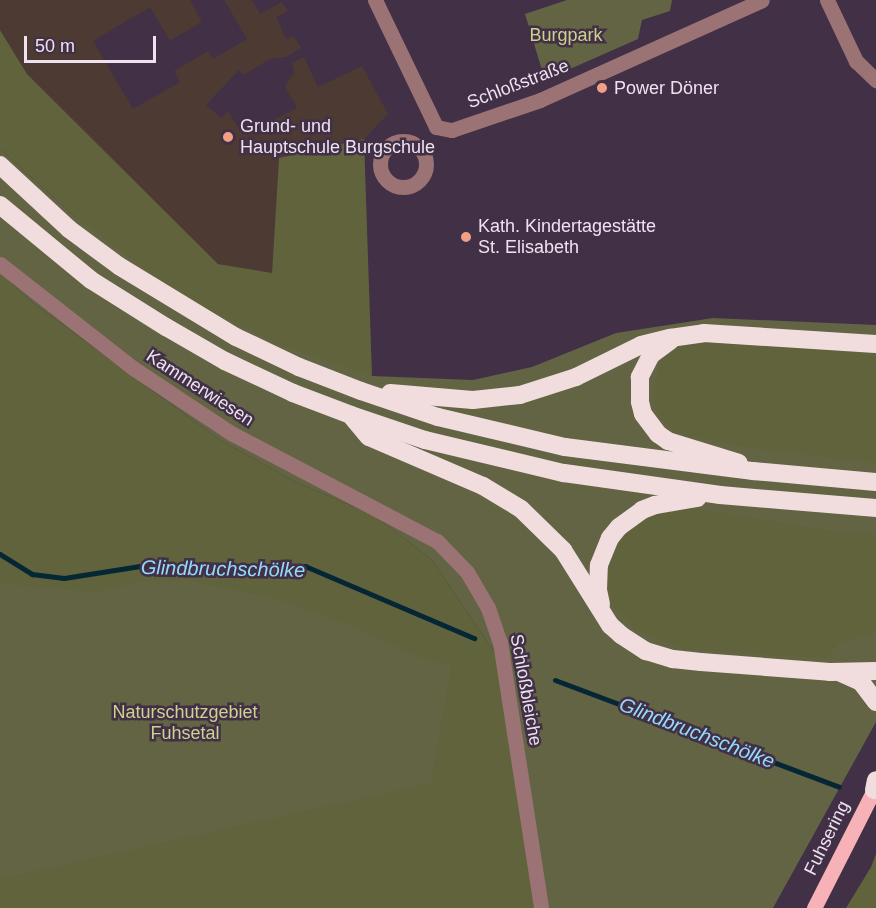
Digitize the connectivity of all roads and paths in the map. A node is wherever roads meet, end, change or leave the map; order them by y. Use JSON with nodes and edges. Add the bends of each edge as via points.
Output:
{"nodes":[{"id":1,"x":375,"y":0,"type":"edge"},
{"id":2,"x":762,"y":0,"type":"edge"},
{"id":3,"x":827,"y":0,"type":"edge"},
{"id":4,"x":876,"y":80,"type":"edge"},
{"id":5,"x":436,"y":127,"type":"junction"},
{"id":6,"x":417,"y":145,"type":"dead end"},
{"id":7,"x":0,"y":165,"type":"edge"},
{"id":8,"x":0,"y":205,"type":"edge"},
{"id":9,"x":0,"y":264,"type":"edge"},
{"id":10,"x":683,"y":336,"type":"junction"},
{"id":11,"x":876,"y":344,"type":"edge"},
{"id":12,"x":361,"y":391,"type":"junction"},
{"id":13,"x":351,"y":415,"type":"junction"},
{"id":14,"x":753,"y":471,"type":"junction"},
{"id":15,"x":876,"y":482,"type":"edge"},
{"id":16,"x":720,"y":495,"type":"junction"},
{"id":17,"x":876,"y":508,"type":"edge"},
{"id":18,"x":397,"y":518,"type":"joint"},
{"id":19,"x":610,"y":625,"type":"junction"},
{"id":20,"x":871,"y":681,"type":"edge"},
{"id":21,"x":876,"y":702,"type":"edge"},
{"id":22,"x":875,"y":785,"type":"edge"},
{"id":23,"x":541,"y":908,"type":"edge"},
{"id":24,"x":814,"y":908,"type":"edge"}],
"edges":[{"from":1,"to":5,"type":"street"},
{"from":2,"to":5,"type":"street","name":"Schloßstraße","via":[[540,100],[452,130]]},
{"from":3,"to":4,"type":"street","via":[[856,61]]},
{"from":5,"to":6,"type":"street"},
{"from":7,"to":12,"type":"highway","via":[[69,229],[119,266],[236,337]]},
{"from":8,"to":13,"type":"highway","via":[[91,280],[166,327],[293,393]]},
{"from":9,"to":18,"type":"street","name":"Kammerwiesen","via":[[133,368],[231,433]]},
{"from":10,"to":11,"type":"highway","via":[[729,333]]},
{"from":10,"to":12,"type":"highway","via":[[641,345],[576,377],[520,395],[473,400]]},
{"from":10,"to":14,"type":"highway","via":[[660,347],[645,366],[639,390],[644,414],[668,441],[733,458]]},
{"from":12,"to":14,"type":"highway","via":[[438,417],[565,447]]},
{"from":13,"to":16,"type":"highway","via":[[509,462],[643,486]]},
{"from":13,"to":19,"type":"highway","via":[[369,437],[483,486],[520,509],[563,550]]},
{"from":14,"to":15,"type":"highway"},
{"from":16,"to":17,"type":"highway"},
{"from":16,"to":19,"type":"highway","via":[[655,505],[619,527],[604,551],[598,577],[600,602]]},
{"from":18,"to":23,"type":"street","name":"Schloßbleiche","via":[[437,542],[467,572],[488,608],[500,642]]},
{"from":19,"to":20,"type":"highway","via":[[634,644],[673,659],[840,672]]},
{"from":20,"to":21,"type":"highway"},
{"from":22,"to":24,"type":"main road","name":"Fuhsering"}]}
